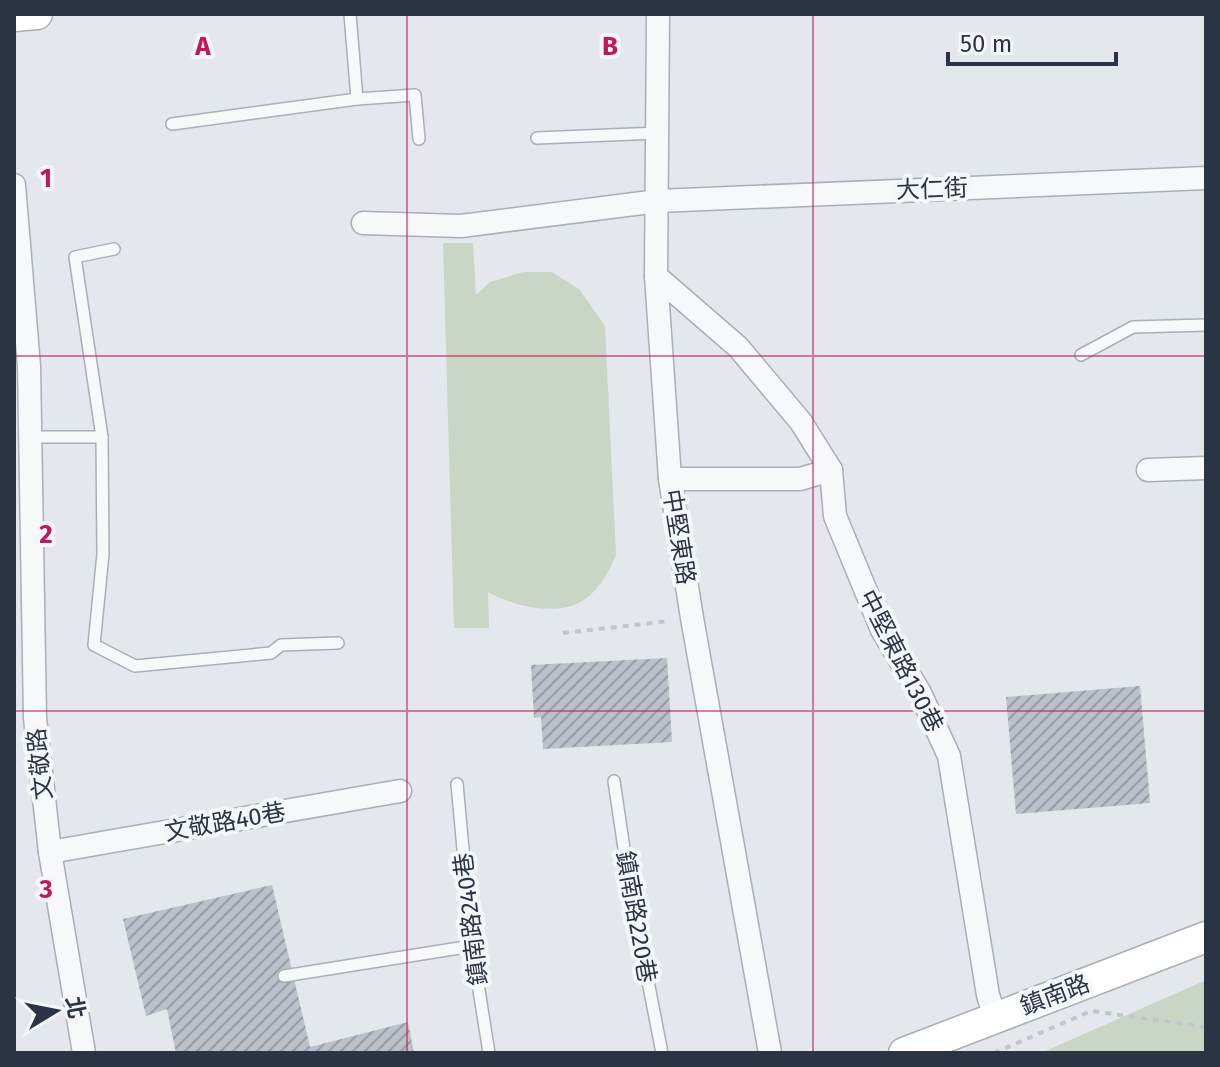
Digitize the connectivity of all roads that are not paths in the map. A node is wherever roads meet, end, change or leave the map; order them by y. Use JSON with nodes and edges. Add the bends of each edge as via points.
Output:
{"nodes":[{"id":1,"x":37,"y":14,"type":"edge"},
{"id":2,"x":350,"y":14,"type":"edge"},
{"id":3,"x":658,"y":14,"type":"edge"},
{"id":4,"x":14,"y":16,"type":"edge"},
{"id":5,"x":357,"y":99,"type":"junction"},
{"id":6,"x":172,"y":124,"type":"dead end"},
{"id":7,"x":658,"y":133,"type":"junction"},
{"id":8,"x":537,"y":138,"type":"dead end"},
{"id":9,"x":419,"y":139,"type":"dead end"},
{"id":10,"x":1206,"y":178,"type":"edge"},
{"id":11,"x":14,"y":185,"type":"edge"},
{"id":12,"x":658,"y":201,"type":"junction"},
{"id":13,"x":363,"y":223,"type":"dead end"},
{"id":14,"x":114,"y":249,"type":"dead end"},
{"id":15,"x":656,"y":276,"type":"junction"},
{"id":16,"x":1206,"y":325,"type":"edge"},
{"id":17,"x":1081,"y":355,"type":"dead end"},
{"id":18,"x":21,"y":363,"type":"edge"},
{"id":19,"x":30,"y":437,"type":"junction"},
{"id":20,"x":102,"y":437,"type":"junction"},
{"id":21,"x":1206,"y":468,"type":"edge"},
{"id":22,"x":831,"y":470,"type":"junction"},
{"id":23,"x":1148,"y":470,"type":"dead end"},
{"id":24,"x":670,"y":479,"type":"junction"},
{"id":25,"x":338,"y":643,"type":"dead end"},
{"id":26,"x":614,"y":781,"type":"dead end"},
{"id":27,"x":457,"y":784,"type":"dead end"},
{"id":28,"x":400,"y":791,"type":"dead end"},
{"id":29,"x":50,"y":852,"type":"junction"},
{"id":30,"x":1206,"y":937,"type":"edge"},
{"id":31,"x":472,"y":946,"type":"junction"},
{"id":32,"x":284,"y":976,"type":"dead end"},
{"id":33,"x":995,"y":1018,"type":"junction"},
{"id":34,"x":84,"y":1053,"type":"edge"},
{"id":35,"x":489,"y":1053,"type":"edge"},
{"id":36,"x":662,"y":1053,"type":"edge"},
{"id":37,"x":770,"y":1053,"type":"edge"},
{"id":38,"x":904,"y":1053,"type":"edge"}],
"edges":[{"from":1,"to":4,"type":"street"},
{"from":2,"to":5,"type":"lane"},
{"from":3,"to":7,"type":"street","name":"中堅東路"},
{"from":5,"to":6,"type":"lane"},
{"from":5,"to":9,"type":"lane","via":[[415,95]]},
{"from":7,"to":8,"type":"lane"},
{"from":7,"to":12,"type":"street","name":"中堅東路"},
{"from":10,"to":12,"type":"street","name":"大仁街"},
{"from":11,"to":18,"type":"street","name":"文敬路"},
{"from":12,"to":13,"type":"street","name":"大仁街","via":[[461,226]]},
{"from":12,"to":15,"type":"street","name":"中堅東路"},
{"from":14,"to":20,"type":"lane","via":[[75,257]]},
{"from":15,"to":22,"type":"street","name":"中堅東路130巷","via":[[738,347],[801,422]]},
{"from":15,"to":24,"type":"street","name":"中堅東路"},
{"from":16,"to":17,"type":"lane","via":[[1133,327]]},
{"from":18,"to":19,"type":"street","name":"文敬路"},
{"from":19,"to":20,"type":"lane"},
{"from":19,"to":29,"type":"street","name":"文敬路","via":[[35,718]]},
{"from":20,"to":25,"type":"lane","via":[[103,554],[94,645],[135,666],[271,653],[281,645]]},
{"from":21,"to":23,"type":"street"},
{"from":22,"to":24,"type":"street","via":[[800,479]]},
{"from":22,"to":33,"type":"street","name":"中堅東路130巷","via":[[835,516],[864,587],[949,756]]},
{"from":24,"to":37,"type":"street","name":"中堅東路"},
{"from":26,"to":36,"type":"lane","name":"鎮南路220巷"},
{"from":27,"to":31,"type":"lane","name":"鎮南路240巷"},
{"from":28,"to":29,"type":"street","name":"文敬路40巷"},
{"from":29,"to":34,"type":"street","name":"文敬路"},
{"from":30,"to":33,"type":"street","name":"鎮南路"},
{"from":31,"to":32,"type":"lane"},
{"from":31,"to":35,"type":"lane","name":"鎮南路240巷"},
{"from":33,"to":38,"type":"street","name":"鎮南路"}]}
